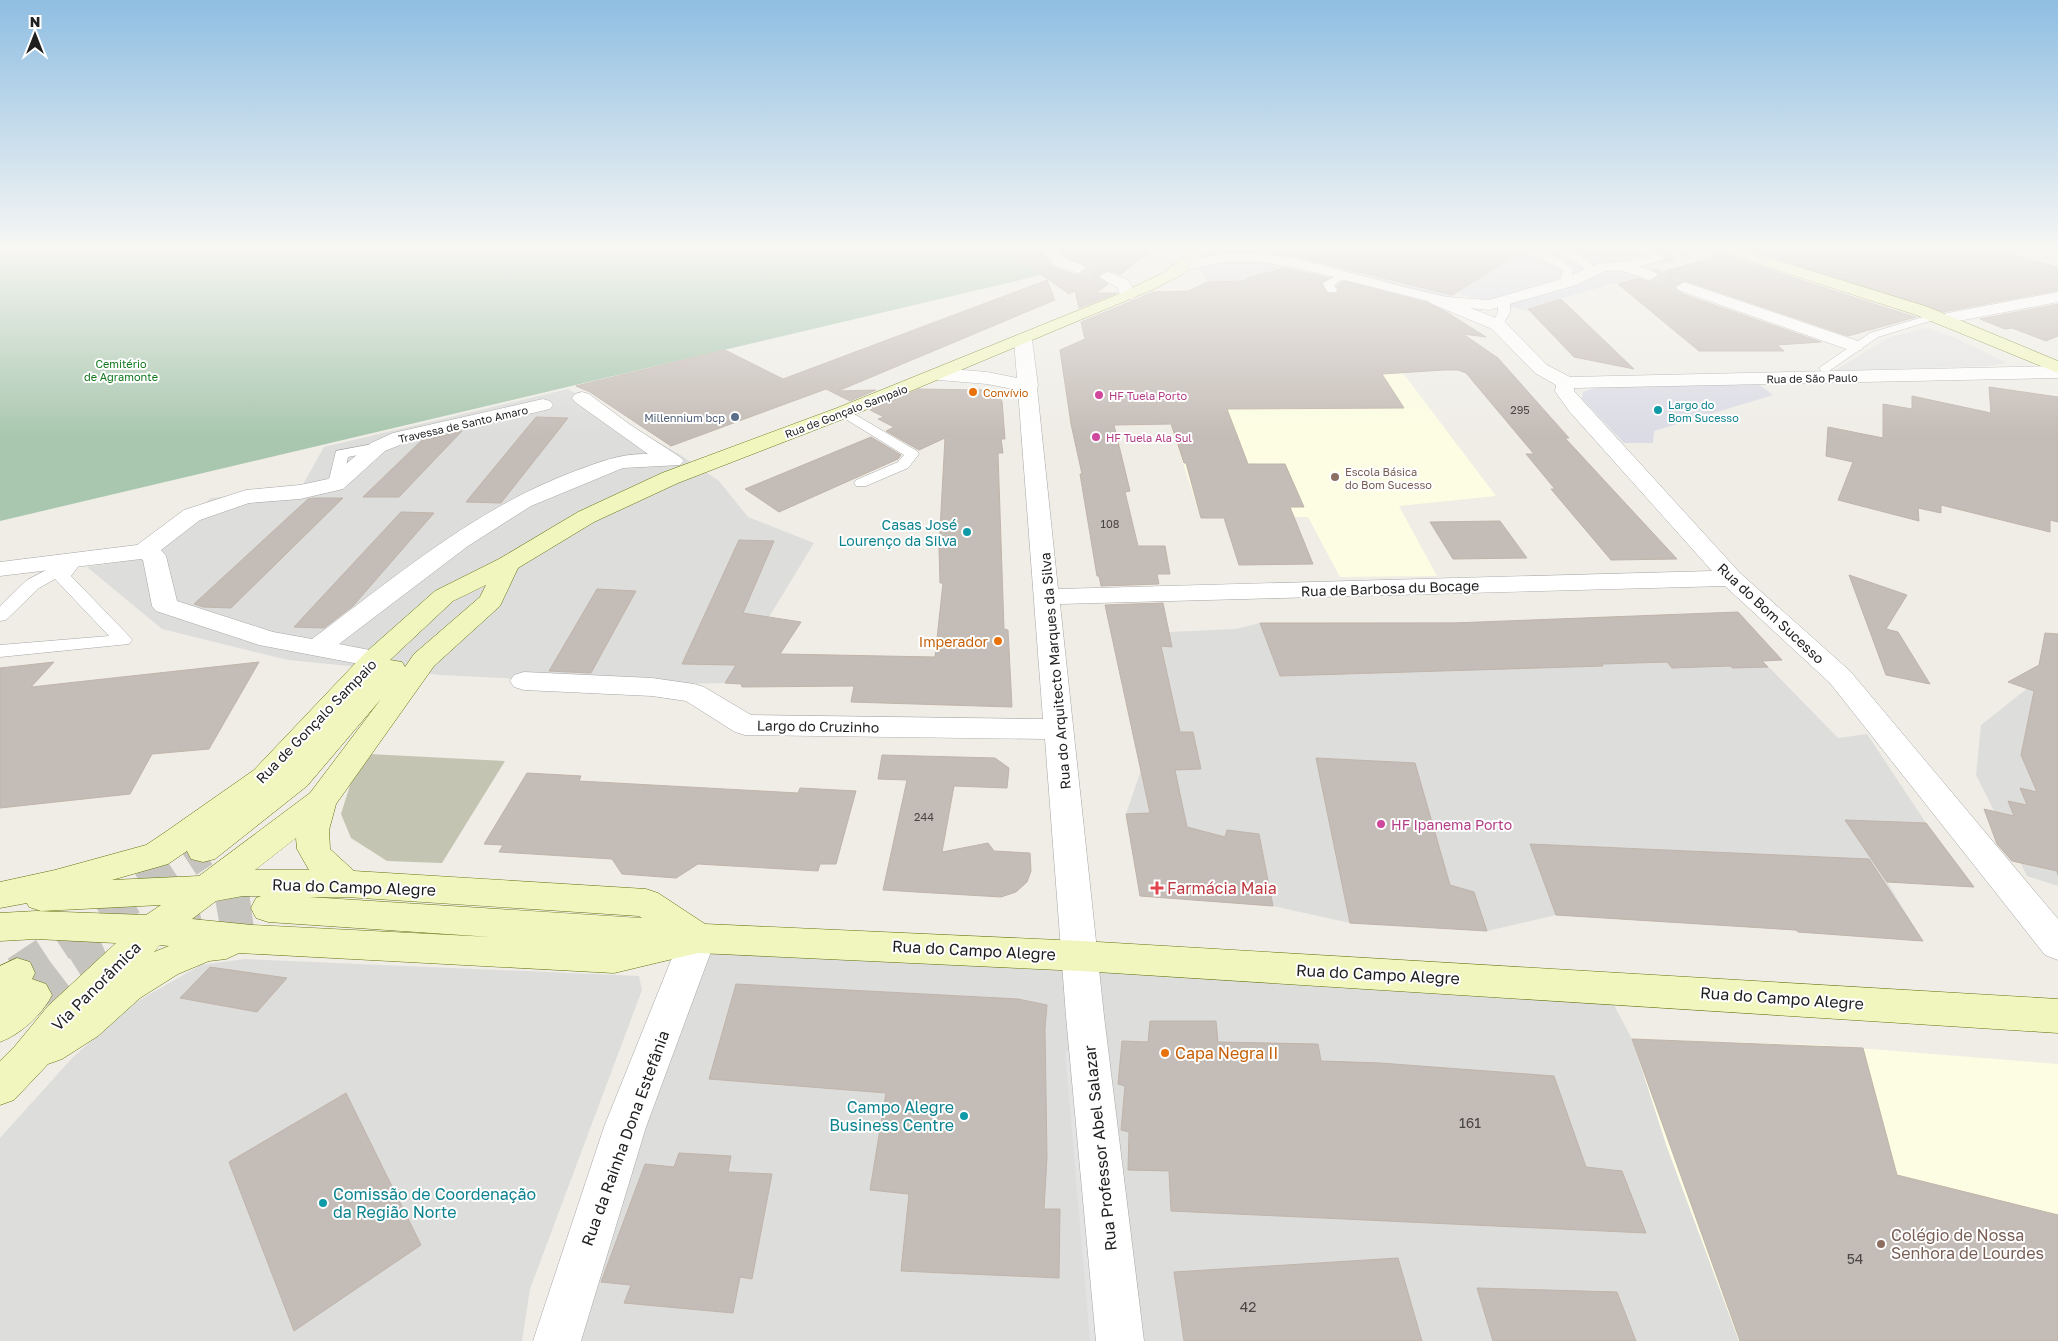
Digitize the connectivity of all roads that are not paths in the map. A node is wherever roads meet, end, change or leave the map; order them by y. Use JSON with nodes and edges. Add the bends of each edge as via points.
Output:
{"nodes":[{"id":1,"x":1093,"y":311,"type":"edge"},
{"id":2,"x":1462,"y":311,"type":"edge"},
{"id":3,"x":1504,"y":311,"type":"edge"},
{"id":4,"x":1752,"y":311,"type":"edge"},
{"id":5,"x":1920,"y":311,"type":"edge"},
{"id":6,"x":1978,"y":311,"type":"edge"},
{"id":7,"x":1940,"y":317,"type":"junction"},
{"id":8,"x":1498,"y":325,"type":"junction"},
{"id":9,"x":1023,"y":340,"type":"junction"},
{"id":10,"x":1855,"y":346,"type":"junction"},
{"id":11,"x":1825,"y":368,"type":"dead end"},
{"id":12,"x":2058,"y":370,"type":"edge"},
{"id":13,"x":939,"y":374,"type":"junction"},
{"id":14,"x":1566,"y":383,"type":"junction"},
{"id":15,"x":1029,"y":386,"type":"junction"},
{"id":16,"x":582,"y":398,"type":"dead end"},
{"id":17,"x":543,"y":405,"type":"dead end"},
{"id":18,"x":844,"y":412,"type":"junction"},
{"id":19,"x":680,"y":467,"type":"junction"},
{"id":20,"x":861,"y":483,"type":"dead end"},
{"id":21,"x":144,"y":551,"type":"junction"},
{"id":22,"x":72,"y":563,"type":"junction"},
{"id":23,"x":508,"y":564,"type":"junction"},
{"id":24,"x":0,"y":569,"type":"edge"},
{"id":25,"x":1731,"y":578,"type":"junction"},
{"id":26,"x":1048,"y":597,"type":"junction"},
{"id":27,"x":0,"y":616,"type":"edge"},
{"id":28,"x":316,"y":649,"type":"junction"},
{"id":29,"x":0,"y":651,"type":"edge"},
{"id":30,"x":375,"y":659,"type":"junction"},
{"id":31,"x":524,"y":682,"type":"dead end"},
{"id":32,"x":1060,"y":729,"type":"junction"},
{"id":33,"x":321,"y":801,"type":"junction"},
{"id":34,"x":204,"y":850,"type":"tunnel mouth"},
{"id":35,"x":346,"y":884,"type":"junction"},
{"id":36,"x":204,"y":889,"type":"junction"},
{"id":37,"x":0,"y":897,"type":"edge"},
{"id":38,"x":268,"y":908,"type":"tunnel mouth"},
{"id":39,"x":0,"y":927,"type":"edge"},
{"id":40,"x":154,"y":930,"type":"junction"},
{"id":41,"x":698,"y":938,"type":"junction"},
{"id":42,"x":252,"y":940,"type":"junction"},
{"id":43,"x":2058,"y":945,"type":"edge"},
{"id":44,"x":1081,"y":956,"type":"junction"},
{"id":45,"x":17,"y":985,"type":"tunnel mouth"},
{"id":46,"x":2058,"y":1016,"type":"edge"},
{"id":47,"x":0,"y":1025,"type":"edge"},
{"id":48,"x":29,"y":1059,"type":"junction"},
{"id":49,"x":0,"y":1087,"type":"edge"},
{"id":50,"x":557,"y":1341,"type":"edge"},
{"id":51,"x":1120,"y":1341,"type":"edge"}],
"edges":[{"from":1,"to":9,"type":"main road","name":"Rua de Gonçalo Sampaio"},
{"from":2,"to":8,"type":"street"},
{"from":3,"to":8,"type":"lane"},
{"from":4,"to":10,"type":"street"},
{"from":5,"to":7,"type":"main road"},
{"from":6,"to":7,"type":"street"},
{"from":7,"to":10,"type":"lane","via":[[1874,335]]},
{"from":7,"to":12,"type":"main road"},
{"from":8,"to":14,"type":"street","via":[[1540,369]]},
{"from":9,"to":13,"type":"main road","name":"Rua de Gonçalo Sampaio"},
{"from":9,"to":15,"type":"street","name":"Rua do Arquitecto Marques da Silva","via":[[1024,367]]},
{"from":10,"to":11,"type":"lane"},
{"from":12,"to":14,"type":"street","name":"Rua de São Paulo"},
{"from":13,"to":15,"type":"street"},
{"from":13,"to":18,"type":"main road","name":"Rua de Gonçalo Sampaio"},
{"from":14,"to":25,"type":"street","name":"Rua do Bom Sucesso","via":[[1564,391],[1576,407]]},
{"from":15,"to":26,"type":"street","name":"Rua do Arquitecto Marques da Silva"},
{"from":16,"to":19,"type":"street"},
{"from":17,"to":21,"type":"street","name":"Travessa de Santo Amaro","via":[[400,437],[378,447],[335,484],[300,492],[246,497],[192,515]]},
{"from":18,"to":19,"type":"main road","name":"Rua de Gonçalo Sampaio"},
{"from":18,"to":20,"type":"lane","via":[[912,454],[903,465]]},
{"from":19,"to":23,"type":"main road","name":"Rua de Gonçalo Sampaio","via":[[586,517]]},
{"from":19,"to":28,"type":"street","via":[[632,460],[619,462],[512,508],[448,549]]},
{"from":21,"to":22,"type":"street","name":"Travessa de Santo Amaro"},
{"from":21,"to":28,"type":"street","via":[[154,556],[165,606],[268,639]]},
{"from":22,"to":24,"type":"street","name":"Travessa de Santo Amaro"},
{"from":22,"to":27,"type":"lane","via":[[33,584]]},
{"from":22,"to":29,"type":"lane","via":[[62,577],[85,596],[123,640]]},
{"from":23,"to":30,"type":"main road","name":"Rua de Gonçalo Sampaio","via":[[450,592]]},
{"from":23,"to":33,"type":"main road","via":[[492,601],[424,660]]},
{"from":23,"to":34,"type":"main road","via":[[400,659],[296,778]]},
{"from":25,"to":26,"type":"street","name":"Rua de Barbosa du Bocage"},
{"from":25,"to":43,"type":"street","name":"Rua do Bom Sucesso","via":[[1840,677]]},
{"from":26,"to":32,"type":"street","name":"Rua do Arquitecto Marques da Silva"},
{"from":28,"to":30,"type":"street"},
{"from":30,"to":37,"type":"main road","name":"Rua de Gonçalo Sampaio","via":[[265,778],[156,855]]},
{"from":31,"to":32,"type":"street","name":"Largo do Cruzinho","via":[[652,687],[694,693],[745,724]]},
{"from":32,"to":44,"type":"street","name":"Rua do Arquitecto Marques da Silva"},
{"from":33,"to":35,"type":"main road","via":[[311,830],[313,850],[320,862]]},
{"from":33,"to":36,"type":"main road","name":"Via Panorâmica"},
{"from":35,"to":36,"type":"main road","name":"Rua do Campo Alegre","via":[[243,883]]},
{"from":35,"to":41,"type":"main road","name":"Rua do Campo Alegre","via":[[646,903]]},
{"from":36,"to":37,"type":"main road","name":"Rua do Campo Alegre","via":[[74,897]]},
{"from":36,"to":40,"type":"main road","name":"Via Panorâmica"},
{"from":38,"to":41,"type":"main road"},
{"from":39,"to":40,"type":"main road","name":"Rua do Campo Alegre"},
{"from":40,"to":42,"type":"main road","name":"Rua do Campo Alegre"},
{"from":40,"to":48,"type":"main road","name":"Via Panorâmica","via":[[61,1018]]},
{"from":41,"to":42,"type":"main road","name":"Rua do Campo Alegre","via":[[614,958]]},
{"from":41,"to":44,"type":"main road","name":"Rua do Campo Alegre"},
{"from":41,"to":50,"type":"street","name":"Rua da Rainha Dona Estefânia","via":[[625,1127]]},
{"from":42,"to":48,"type":"main road","via":[[206,946],[165,963],[127,988],[84,1024]]},
{"from":44,"to":46,"type":"main road","name":"Rua do Campo Alegre"},
{"from":44,"to":51,"type":"street","name":"Rua Professor Abel Salazar"},
{"from":45,"to":47,"type":"main road"},
{"from":48,"to":49,"type":"main road","name":"Via Panorâmica"}]}
